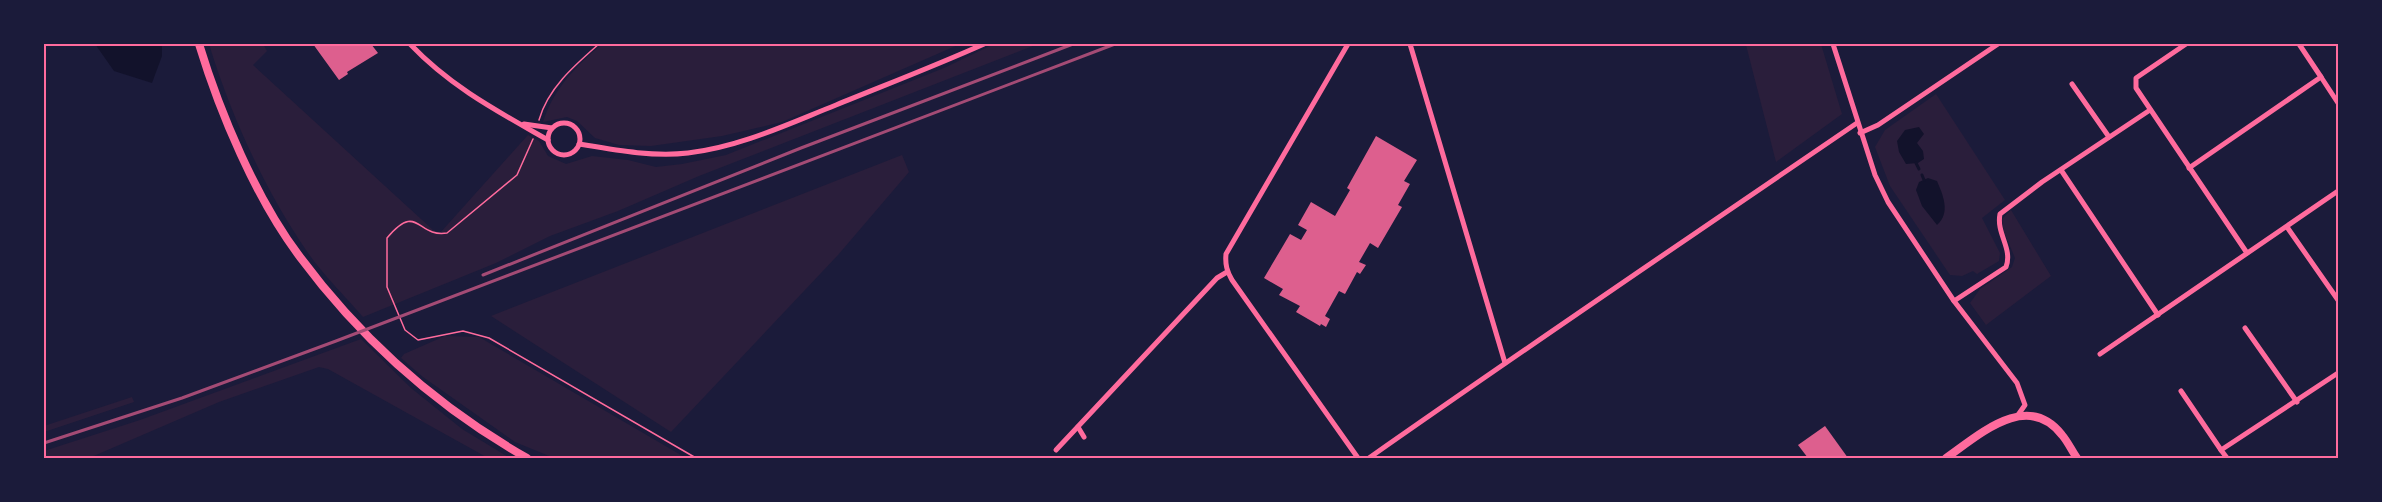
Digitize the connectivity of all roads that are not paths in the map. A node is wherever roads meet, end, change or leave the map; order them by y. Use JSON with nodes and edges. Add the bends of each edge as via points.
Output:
{"nodes":[{"id":1,"x":199,"y":44,"type":"edge"},
{"id":2,"x":410,"y":44,"type":"edge"},
{"id":3,"x":984,"y":44,"type":"edge"},
{"id":4,"x":1348,"y":44,"type":"edge"},
{"id":5,"x":1410,"y":44,"type":"edge"},
{"id":6,"x":1833,"y":44,"type":"edge"},
{"id":7,"x":1998,"y":44,"type":"edge"},
{"id":8,"x":2186,"y":44,"type":"edge"},
{"id":9,"x":2299,"y":44,"type":"edge"},
{"id":10,"x":2320,"y":77,"type":"junction"},
{"id":11,"x":2072,"y":84,"type":"dead end"},
{"id":12,"x":2338,"y":103,"type":"edge"},
{"id":13,"x":2150,"y":110,"type":"junction"},
{"id":14,"x":1857,"y":123,"type":"junction"},
{"id":15,"x":522,"y":124,"type":"junction"},
{"id":16,"x":552,"y":128,"type":"junction"},
{"id":17,"x":1860,"y":133,"type":"junction"},
{"id":18,"x":2109,"y":137,"type":"junction"},
{"id":19,"x":548,"y":140,"type":"junction"},
{"id":20,"x":579,"y":144,"type":"junction"},
{"id":21,"x":2189,"y":168,"type":"junction"},
{"id":22,"x":2061,"y":170,"type":"junction"},
{"id":23,"x":2338,"y":191,"type":"edge"},
{"id":24,"x":2287,"y":227,"type":"junction"},
{"id":25,"x":2247,"y":254,"type":"junction"},
{"id":26,"x":1227,"y":272,"type":"junction"},
{"id":27,"x":2338,"y":298,"type":"edge"},
{"id":28,"x":1954,"y":301,"type":"junction"},
{"id":29,"x":2158,"y":315,"type":"junction"},
{"id":30,"x":2246,"y":328,"type":"dead end"},
{"id":31,"x":2100,"y":354,"type":"dead end"},
{"id":32,"x":1505,"y":363,"type":"junction"},
{"id":33,"x":2338,"y":373,"type":"edge"},
{"id":34,"x":2181,"y":391,"type":"dead end"},
{"id":35,"x":2297,"y":402,"type":"junction"},
{"id":36,"x":2018,"y":415,"type":"junction"},
{"id":37,"x":1078,"y":427,"type":"junction"},
{"id":38,"x":1084,"y":437,"type":"dead end"},
{"id":39,"x":1056,"y":450,"type":"dead end"},
{"id":40,"x":2221,"y":450,"type":"junction"},
{"id":41,"x":527,"y":459,"type":"edge"},
{"id":42,"x":1358,"y":459,"type":"edge"},
{"id":43,"x":1369,"y":459,"type":"edge"},
{"id":44,"x":1946,"y":459,"type":"edge"},
{"id":45,"x":2077,"y":459,"type":"edge"},
{"id":46,"x":2227,"y":459,"type":"edge"}],
"edges":[{"from":1,"to":41,"type":"main road","via":[[231,133],[272,214],[300,257],[346,312],[421,386],[485,435]]},
{"from":2,"to":15,"type":"street","via":[[448,80]]},
{"from":3,"to":20,"type":"street","via":[[724,147],[658,154]]},
{"from":4,"to":26,"type":"street","via":[[1226,255]]},
{"from":5,"to":32,"type":"street"},
{"from":6,"to":14,"type":"street"},
{"from":7,"to":17,"type":"street","via":[[1878,125]]},
{"from":8,"to":13,"type":"street","via":[[2136,78],[2136,88]]},
{"from":9,"to":10,"type":"street"},
{"from":10,"to":12,"type":"street"},
{"from":10,"to":21,"type":"street"},
{"from":11,"to":18,"type":"street"},
{"from":13,"to":18,"type":"street"},
{"from":13,"to":21,"type":"street"},
{"from":14,"to":17,"type":"street"},
{"from":14,"to":32,"type":"street"},
{"from":15,"to":16,"type":"street"},
{"from":15,"to":19,"type":"street"},
{"from":16,"to":19,"type":"street"},
{"from":16,"to":20,"type":"street","via":[[560,123],[575,127],[580,135]]},
{"from":17,"to":28,"type":"street","via":[[1888,202]]},
{"from":18,"to":22,"type":"street"},
{"from":19,"to":20,"type":"street","via":[[558,154],[567,155]]},
{"from":21,"to":25,"type":"street"},
{"from":22,"to":28,"type":"street","via":[[2000,214],[1998,224],[2010,258],[2006,267]]},
{"from":22,"to":29,"type":"street"},
{"from":23,"to":24,"type":"street"},
{"from":24,"to":25,"type":"street"},
{"from":24,"to":27,"type":"street"},
{"from":25,"to":29,"type":"street"},
{"from":26,"to":37,"type":"street","via":[[1217,278]]},
{"from":26,"to":42,"type":"street"},
{"from":28,"to":36,"type":"street","via":[[2017,383],[2025,405]]},
{"from":29,"to":31,"type":"street"},
{"from":30,"to":35,"type":"street"},
{"from":32,"to":43,"type":"street"},
{"from":33,"to":35,"type":"street"},
{"from":34,"to":40,"type":"street"},
{"from":35,"to":40,"type":"street"},
{"from":36,"to":44,"type":"main road","via":[[1988,429]]},
{"from":36,"to":45,"type":"main road","via":[[2048,422],[2062,434]]},
{"from":37,"to":38,"type":"street"},
{"from":37,"to":39,"type":"street"},
{"from":40,"to":46,"type":"street"}]}
